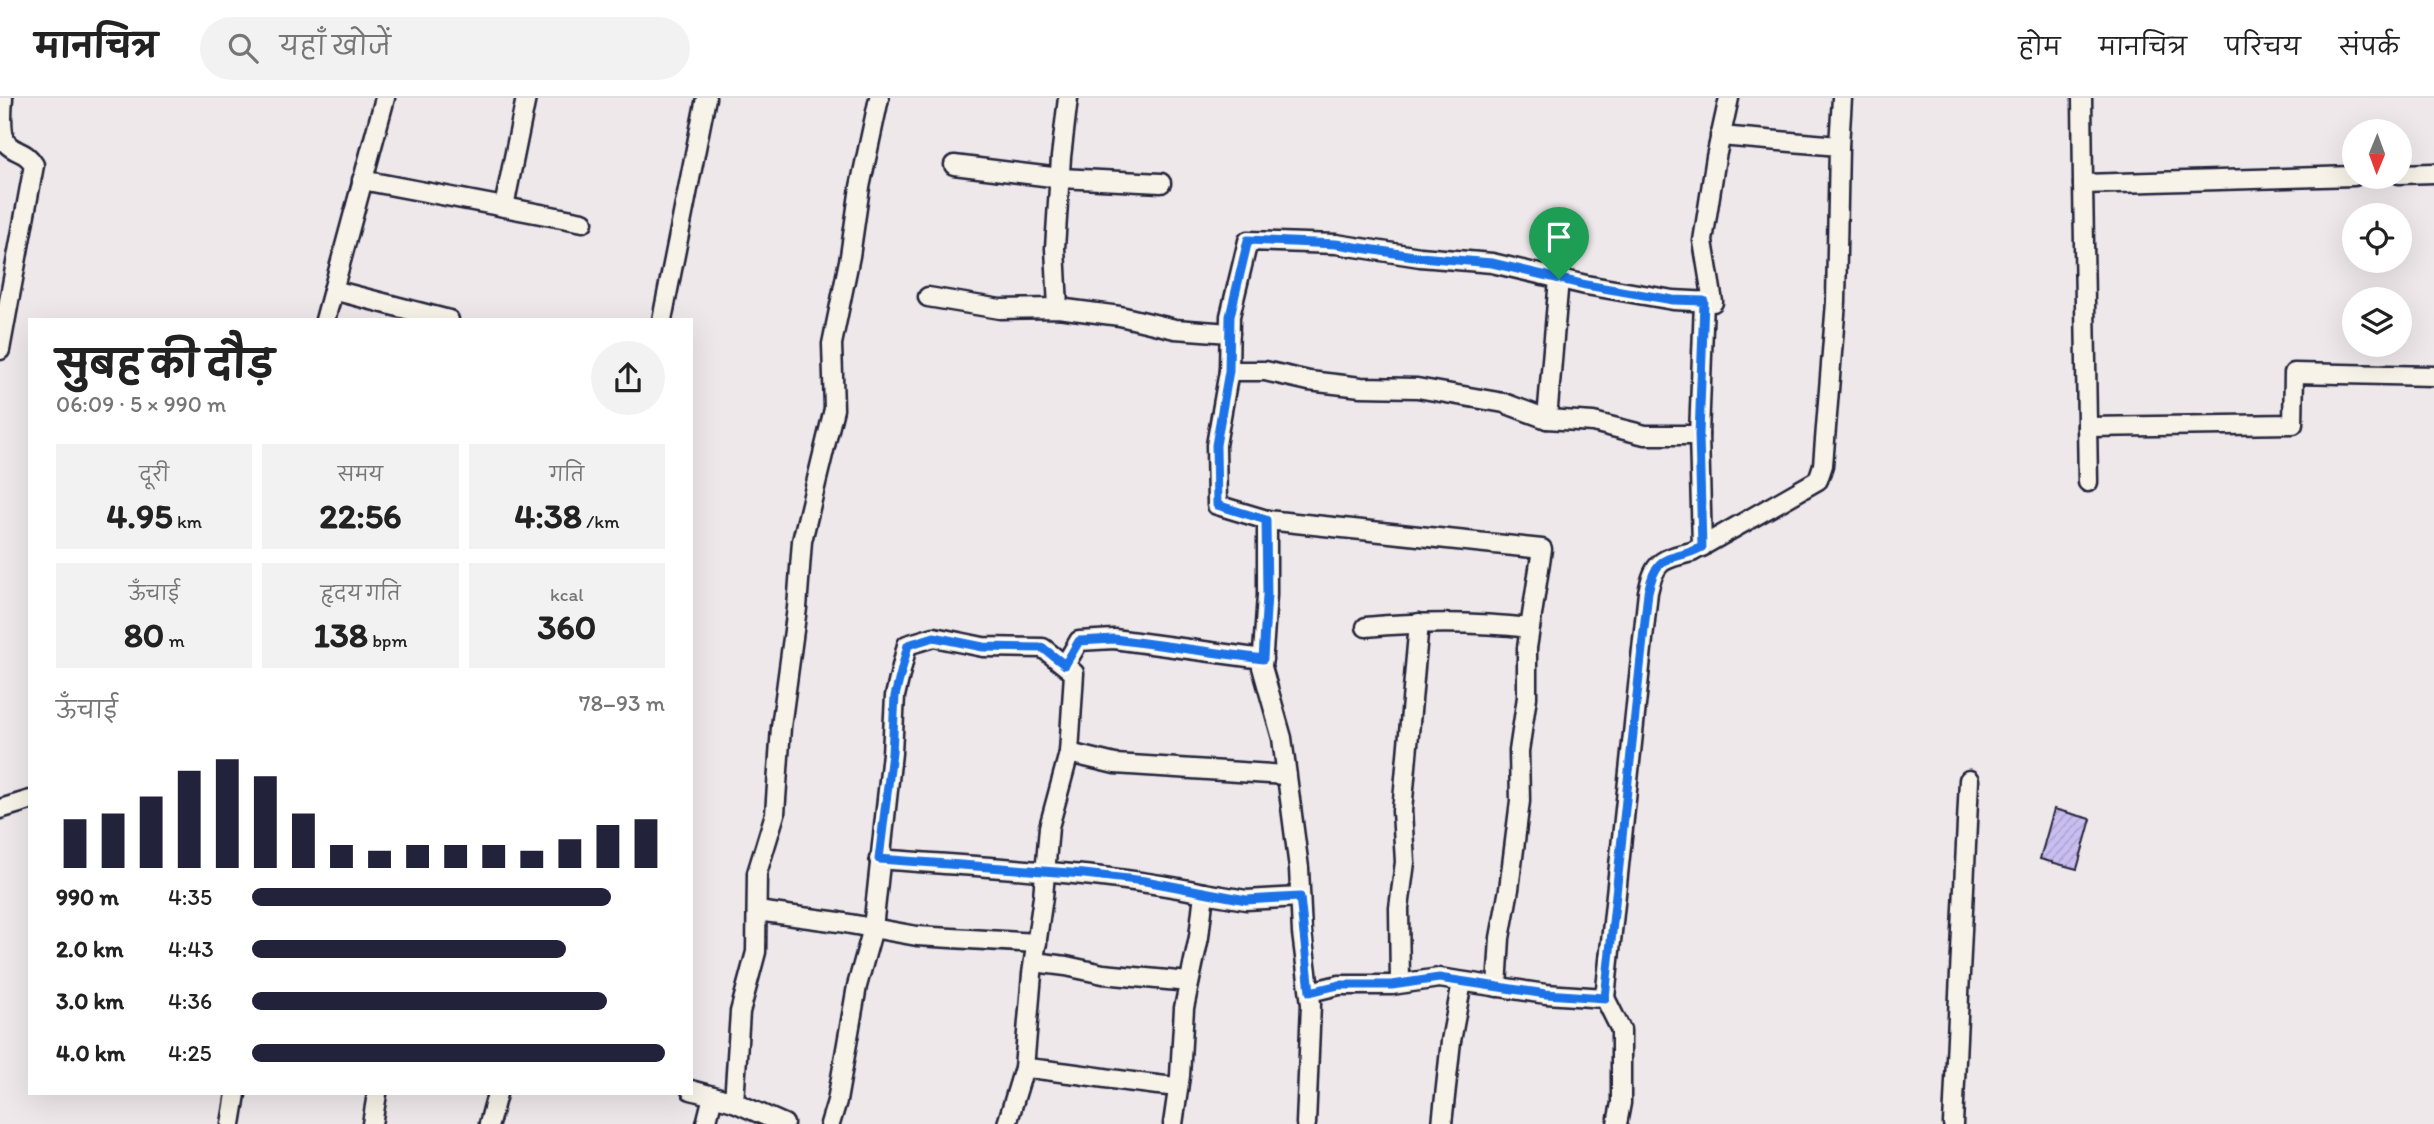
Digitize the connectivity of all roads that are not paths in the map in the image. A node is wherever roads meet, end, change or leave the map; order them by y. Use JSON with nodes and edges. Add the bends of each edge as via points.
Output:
{"nodes":[{"id":1,"x":3,"y":98,"type":"edge"},
{"id":2,"x":385,"y":98,"type":"edge"},
{"id":3,"x":526,"y":98,"type":"edge"},
{"id":4,"x":706,"y":98,"type":"edge"},
{"id":5,"x":879,"y":98,"type":"edge"},
{"id":6,"x":1068,"y":98,"type":"edge"},
{"id":7,"x":1729,"y":98,"type":"edge"},
{"id":8,"x":1842,"y":98,"type":"edge"},
{"id":9,"x":2082,"y":98,"type":"edge"},
{"id":10,"x":1720,"y":136,"type":"junction"},
{"id":11,"x":1839,"y":146,"type":"junction"},
{"id":12,"x":954,"y":165,"type":"dead end"},
{"id":13,"x":2434,"y":173,"type":"edge"},
{"id":14,"x":2412,"y":174,"type":"edge"},
{"id":15,"x":2342,"y":176,"type":"edge"},
{"id":16,"x":1060,"y":178,"type":"junction"},
{"id":17,"x":362,"y":180,"type":"junction"},
{"id":18,"x":1161,"y":183,"type":"dead end"},
{"id":19,"x":2083,"y":184,"type":"junction"},
{"id":20,"x":504,"y":207,"type":"junction"},
{"id":21,"x":583,"y":222,"type":"dead end"},
{"id":22,"x":1559,"y":279,"type":"junction"},
{"id":23,"x":333,"y":290,"type":"junction"},
{"id":24,"x":928,"y":297,"type":"dead end"},
{"id":25,"x":1704,"y":301,"type":"junction"},
{"id":26,"x":1058,"y":308,"type":"junction"},
{"id":27,"x":326,"y":318,"type":"edge"},
{"id":28,"x":437,"y":318,"type":"edge"},
{"id":29,"x":662,"y":318,"type":"edge"},
{"id":30,"x":1230,"y":333,"type":"junction"},
{"id":31,"x":0,"y":350,"type":"edge"},
{"id":32,"x":1229,"y":371,"type":"junction"},
{"id":33,"x":2434,"y":376,"type":"edge"},
{"id":34,"x":1547,"y":419,"type":"junction"},
{"id":35,"x":2087,"y":426,"type":"junction"},
{"id":36,"x":1699,"y":435,"type":"junction"},
{"id":37,"x":2088,"y":481,"type":"dead end"},
{"id":38,"x":1266,"y":520,"type":"junction"},
{"id":39,"x":1702,"y":547,"type":"junction"},
{"id":40,"x":1419,"y":623,"type":"junction"},
{"id":41,"x":1366,"y":626,"type":"dead end"},
{"id":42,"x":1530,"y":628,"type":"junction"},
{"id":43,"x":1263,"y":659,"type":"junction"},
{"id":44,"x":1065,"y":665,"type":"junction"},
{"id":45,"x":1069,"y":752,"type":"junction"},
{"id":46,"x":1286,"y":775,"type":"junction"},
{"id":47,"x":1969,"y":780,"type":"dead end"},
{"id":48,"x":28,"y":801,"type":"edge"},
{"id":49,"x":0,"y":809,"type":"edge"},
{"id":50,"x":879,"y":859,"type":"junction"},
{"id":51,"x":1045,"y":873,"type":"junction"},
{"id":52,"x":1204,"y":893,"type":"junction"},
{"id":53,"x":1300,"y":897,"type":"junction"},
{"id":54,"x":757,"y":911,"type":"junction"},
{"id":55,"x":873,"y":928,"type":"junction"},
{"id":56,"x":1037,"y":943,"type":"junction"},
{"id":57,"x":1034,"y":962,"type":"junction"},
{"id":58,"x":1189,"y":982,"type":"junction"},
{"id":59,"x":1462,"y":982,"type":"junction"},
{"id":60,"x":1400,"y":983,"type":"junction"},
{"id":61,"x":1497,"y":987,"type":"junction"},
{"id":62,"x":1310,"y":992,"type":"junction"},
{"id":63,"x":1605,"y":998,"type":"junction"},
{"id":64,"x":1024,"y":1068,"type":"junction"},
{"id":65,"x":1178,"y":1087,"type":"junction"},
{"id":66,"x":693,"y":1091,"type":"edge"},
{"id":67,"x":236,"y":1095,"type":"edge"},
{"id":68,"x":377,"y":1095,"type":"edge"},
{"id":69,"x":497,"y":1095,"type":"edge"},
{"id":70,"x":713,"y":1096,"type":"junction"},
{"id":71,"x":734,"y":1102,"type":"junction"},
{"id":72,"x":231,"y":1124,"type":"edge"},
{"id":73,"x":372,"y":1124,"type":"edge"},
{"id":74,"x":489,"y":1124,"type":"edge"},
{"id":75,"x":706,"y":1124,"type":"edge"},
{"id":76,"x":783,"y":1124,"type":"edge"},
{"id":77,"x":830,"y":1124,"type":"edge"},
{"id":78,"x":1007,"y":1124,"type":"edge"},
{"id":79,"x":1173,"y":1124,"type":"edge"},
{"id":80,"x":1306,"y":1124,"type":"edge"},
{"id":81,"x":1442,"y":1124,"type":"edge"},
{"id":82,"x":1617,"y":1124,"type":"edge"},
{"id":83,"x":1953,"y":1124,"type":"edge"}],
"edges":[{"from":1,"to":31,"type":"street","via":[[1,134],[6,144],[28,156],[34,165]]},
{"from":2,"to":17,"type":"street"},
{"from":3,"to":20,"type":"street"},
{"from":4,"to":29,"type":"street"},
{"from":5,"to":54,"type":"street","via":[[832,344],[834,409],[802,541],[775,814],[757,873]]},
{"from":6,"to":16,"type":"street"},
{"from":7,"to":10,"type":"street"},
{"from":8,"to":11,"type":"street"},
{"from":9,"to":19,"type":"street"},
{"from":10,"to":11,"type":"street"},
{"from":10,"to":25,"type":"street","via":[[1703,241],[1713,302]]},
{"from":11,"to":39,"type":"street","via":[[1836,302],[1818,480]]},
{"from":12,"to":16,"type":"street"},
{"from":13,"to":14,"type":"street"},
{"from":15,"to":19,"type":"street"},
{"from":16,"to":18,"type":"street"},
{"from":16,"to":26,"type":"street","via":[[1055,248]]},
{"from":17,"to":20,"type":"street"},
{"from":17,"to":23,"type":"street"},
{"from":19,"to":35,"type":"street"},
{"from":20,"to":21,"type":"street"},
{"from":22,"to":25,"type":"street","via":[[1673,300]]},
{"from":22,"to":30,"type":"street","via":[[1492,263],[1336,244],[1248,240]]},
{"from":22,"to":34,"type":"street"},
{"from":23,"to":27,"type":"street"},
{"from":23,"to":28,"type":"street"},
{"from":24,"to":26,"type":"street","via":[[1000,309]]},
{"from":25,"to":36,"type":"street"},
{"from":26,"to":30,"type":"street","via":[[1175,329]]},
{"from":30,"to":32,"type":"street"},
{"from":32,"to":34,"type":"street","via":[[1265,371],[1361,387],[1417,388],[1504,403]]},
{"from":32,"to":38,"type":"street","via":[[1216,445],[1217,505]]},
{"from":33,"to":35,"type":"street","via":[[2294,373],[2293,424]]},
{"from":34,"to":36,"type":"street","via":[[1593,422],[1645,435]]},
{"from":35,"to":37,"type":"street"},
{"from":36,"to":39,"type":"street"},
{"from":38,"to":42,"type":"street","via":[[1542,549]]},
{"from":38,"to":43,"type":"street"},
{"from":39,"to":63,"type":"street","via":[[1669,557],[1653,570],[1648,592]]},
{"from":40,"to":41,"type":"street"},
{"from":40,"to":42,"type":"street"},
{"from":40,"to":60,"type":"street","via":[[1402,811],[1405,862],[1399,908]]},
{"from":42,"to":61,"type":"street","via":[[1518,813]]},
{"from":43,"to":44,"type":"street","via":[[1114,639],[1079,641]]},
{"from":43,"to":46,"type":"street"},
{"from":44,"to":45,"type":"street","via":[[1074,673]]},
{"from":44,"to":50,"type":"street","via":[[1043,648],[983,647],[934,637],[908,645],[895,696]]},
{"from":45,"to":46,"type":"street","via":[[1115,764]]},
{"from":45,"to":51,"type":"street","via":[[1049,827]]},
{"from":46,"to":53,"type":"street"},
{"from":47,"to":83,"type":"street"},
{"from":48,"to":49,"type":"street"},
{"from":50,"to":51,"type":"street"},
{"from":50,"to":55,"type":"street"},
{"from":51,"to":52,"type":"street","via":[[1145,881]]},
{"from":51,"to":56,"type":"street"},
{"from":52,"to":53,"type":"street","via":[[1246,900]]},
{"from":52,"to":58,"type":"street"},
{"from":53,"to":62,"type":"street"},
{"from":54,"to":55,"type":"street"},
{"from":54,"to":71,"type":"street","via":[[756,952],[740,1012]]},
{"from":55,"to":56,"type":"street","via":[[917,936]]},
{"from":55,"to":77,"type":"street","via":[[856,986]]},
{"from":56,"to":57,"type":"street"},
{"from":57,"to":58,"type":"street"},
{"from":57,"to":64,"type":"street"},
{"from":58,"to":65,"type":"street"},
{"from":59,"to":60,"type":"street","via":[[1439,978]]},
{"from":59,"to":61,"type":"street"},
{"from":59,"to":81,"type":"street"},
{"from":60,"to":62,"type":"street","via":[[1339,985]]},
{"from":61,"to":63,"type":"street"},
{"from":62,"to":80,"type":"street"},
{"from":63,"to":82,"type":"street","via":[[1621,1030]]},
{"from":64,"to":65,"type":"street"},
{"from":64,"to":78,"type":"street"},
{"from":65,"to":79,"type":"street"},
{"from":66,"to":70,"type":"street"},
{"from":67,"to":72,"type":"street"},
{"from":68,"to":73,"type":"street"},
{"from":69,"to":74,"type":"street"},
{"from":70,"to":71,"type":"street"},
{"from":70,"to":75,"type":"street"},
{"from":71,"to":76,"type":"street"}]}
